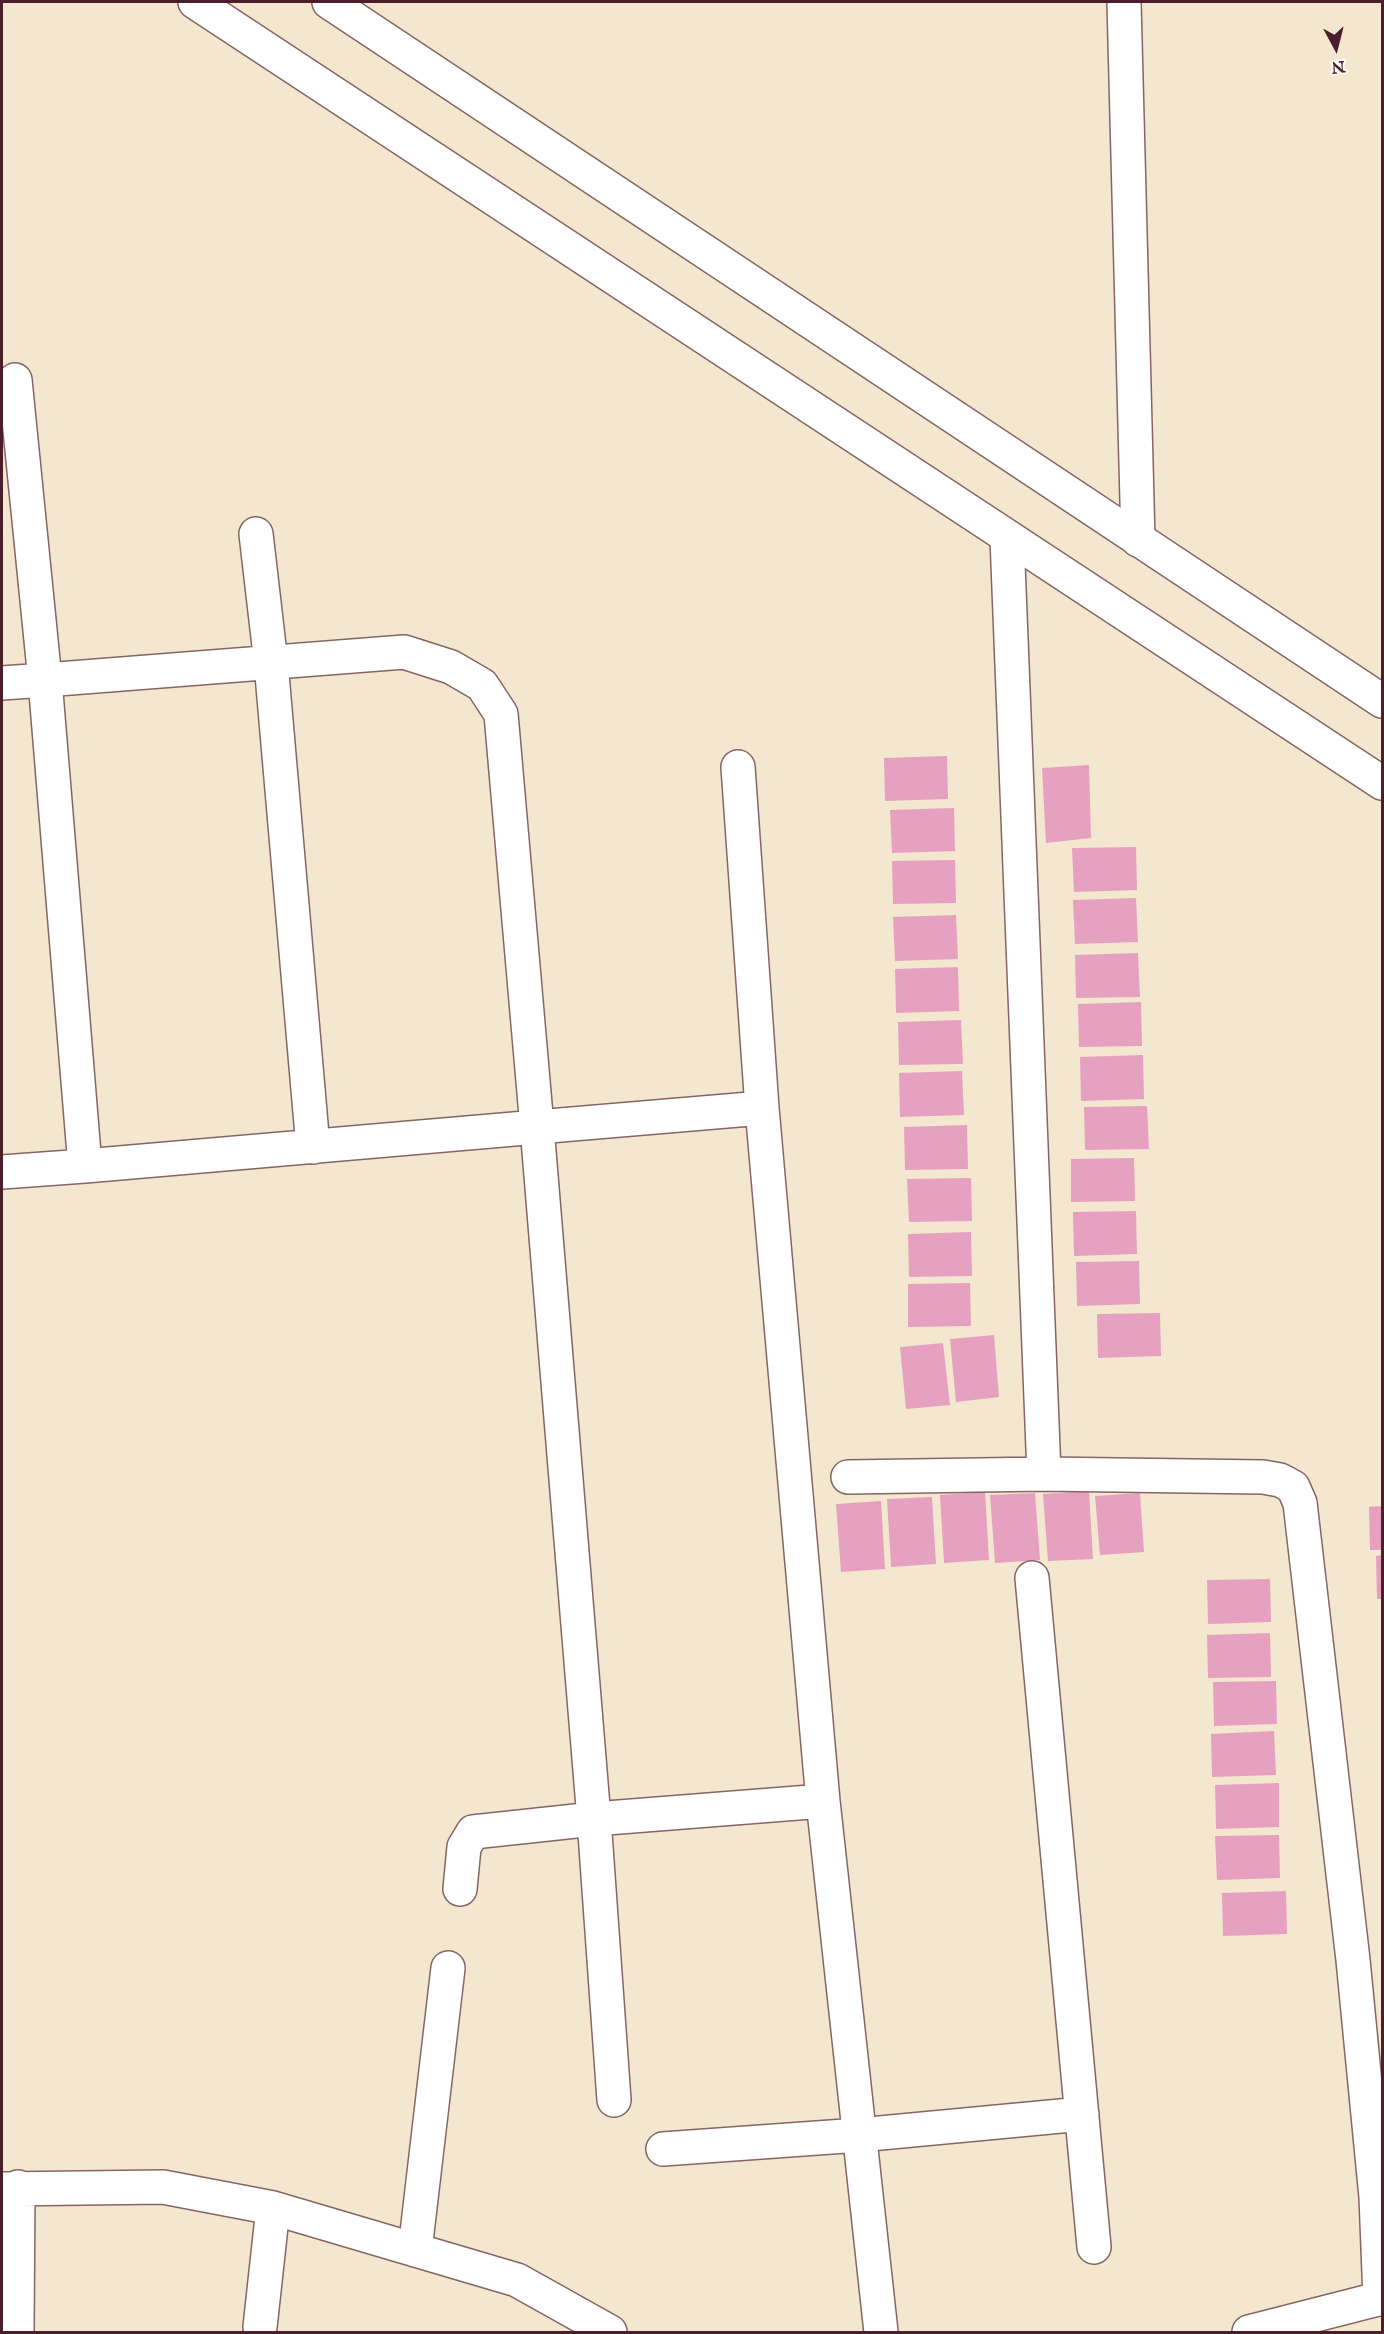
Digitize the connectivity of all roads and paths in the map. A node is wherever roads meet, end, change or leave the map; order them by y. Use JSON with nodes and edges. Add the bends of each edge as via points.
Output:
{"nodes":[{"id":1,"x":195,"y":2,"type":"edge"},
{"id":2,"x":329,"y":2,"type":"edge"},
{"id":3,"x":1124,"y":2,"type":"edge"},
{"id":4,"x":15,"y":380,"type":"dead end"},
{"id":5,"x":256,"y":534,"type":"dead end"},
{"id":6,"x":1007,"y":538,"type":"junction"},
{"id":7,"x":1138,"y":540,"type":"junction"},
{"id":8,"x":271,"y":663,"type":"junction"},
{"id":9,"x":45,"y":680,"type":"junction"},
{"id":10,"x":2,"y":683,"type":"edge"},
{"id":11,"x":1383,"y":701,"type":"edge"},
{"id":12,"x":738,"y":767,"type":"dead end"},
{"id":13,"x":1383,"y":783,"type":"edge"},
{"id":14,"x":762,"y":1108,"type":"junction"},
{"id":15,"x":537,"y":1127,"type":"junction"},
{"id":16,"x":313,"y":1146,"type":"junction"},
{"id":17,"x":85,"y":1166,"type":"junction"},
{"id":18,"x":2,"y":1172,"type":"edge"},
{"id":19,"x":1044,"y":1474,"type":"junction"},
{"id":20,"x":848,"y":1477,"type":"dead end"},
{"id":21,"x":1032,"y":1578,"type":"dead end"},
{"id":22,"x":824,"y":1801,"type":"junction"},
{"id":23,"x":594,"y":1819,"type":"junction"},
{"id":24,"x":460,"y":1889,"type":"dead end"},
{"id":25,"x":448,"y":1968,"type":"dead end"},
{"id":26,"x":614,"y":2100,"type":"dead end"},
{"id":27,"x":1082,"y":2114,"type":"junction"},
{"id":28,"x":859,"y":2135,"type":"junction"},
{"id":29,"x":663,"y":2149,"type":"dead end"},
{"id":30,"x":10,"y":2188,"type":"edge"},
{"id":31,"x":1379,"y":2196,"type":"edge"},
{"id":32,"x":273,"y":2208,"type":"junction"},
{"id":33,"x":1094,"y":2247,"type":"dead end"},
{"id":34,"x":415,"y":2250,"type":"junction"},
{"id":35,"x":1381,"y":2298,"type":"edge"},
{"id":36,"x":260,"y":2327,"type":"dead end"},
{"id":37,"x":16,"y":2332,"type":"edge"},
{"id":38,"x":610,"y":2332,"type":"edge"},
{"id":39,"x":881,"y":2332,"type":"edge"},
{"id":40,"x":1249,"y":2332,"type":"edge"}],
"edges":[{"from":1,"to":6,"type":"main road"},
{"from":2,"to":7,"type":"main road"},
{"from":3,"to":7,"type":"main road"},
{"from":4,"to":9,"type":"main road"},
{"from":5,"to":8,"type":"main road"},
{"from":6,"to":13,"type":"main road"},
{"from":6,"to":19,"type":"main road"},
{"from":7,"to":11,"type":"main road"},
{"from":8,"to":9,"type":"main road"},
{"from":8,"to":15,"type":"main road","via":[[404,652],[451,667],[482,685],[501,714]]},
{"from":8,"to":16,"type":"main road"},
{"from":9,"to":10,"type":"main road"},
{"from":9,"to":17,"type":"main road"},
{"from":12,"to":14,"type":"main road"},
{"from":14,"to":15,"type":"main road"},
{"from":14,"to":22,"type":"main road"},
{"from":15,"to":16,"type":"main road"},
{"from":15,"to":23,"type":"main road"},
{"from":16,"to":17,"type":"main road"},
{"from":17,"to":18,"type":"main road"},
{"from":19,"to":20,"type":"main road"},
{"from":19,"to":31,"type":"main road","via":[[1263,1477],[1293,1487],[1300,1503]]},
{"from":21,"to":27,"type":"main road"},
{"from":22,"to":23,"type":"main road"},
{"from":22,"to":28,"type":"main road"},
{"from":23,"to":24,"type":"main road","via":[[473,1832],[464,1847]]},
{"from":23,"to":26,"type":"main road"},
{"from":25,"to":34,"type":"main road"},
{"from":27,"to":28,"type":"main road"},
{"from":27,"to":33,"type":"main road"},
{"from":28,"to":29,"type":"main road"},
{"from":28,"to":39,"type":"main road"},
{"from":30,"to":32,"type":"main road","via":[[163,2187]]},
{"from":30,"to":37,"type":"main road"},
{"from":31,"to":35,"type":"main road"},
{"from":32,"to":34,"type":"main road"},
{"from":32,"to":36,"type":"main road"},
{"from":34,"to":38,"type":"main road","via":[[517,2280]]},
{"from":35,"to":40,"type":"main road"}]}
